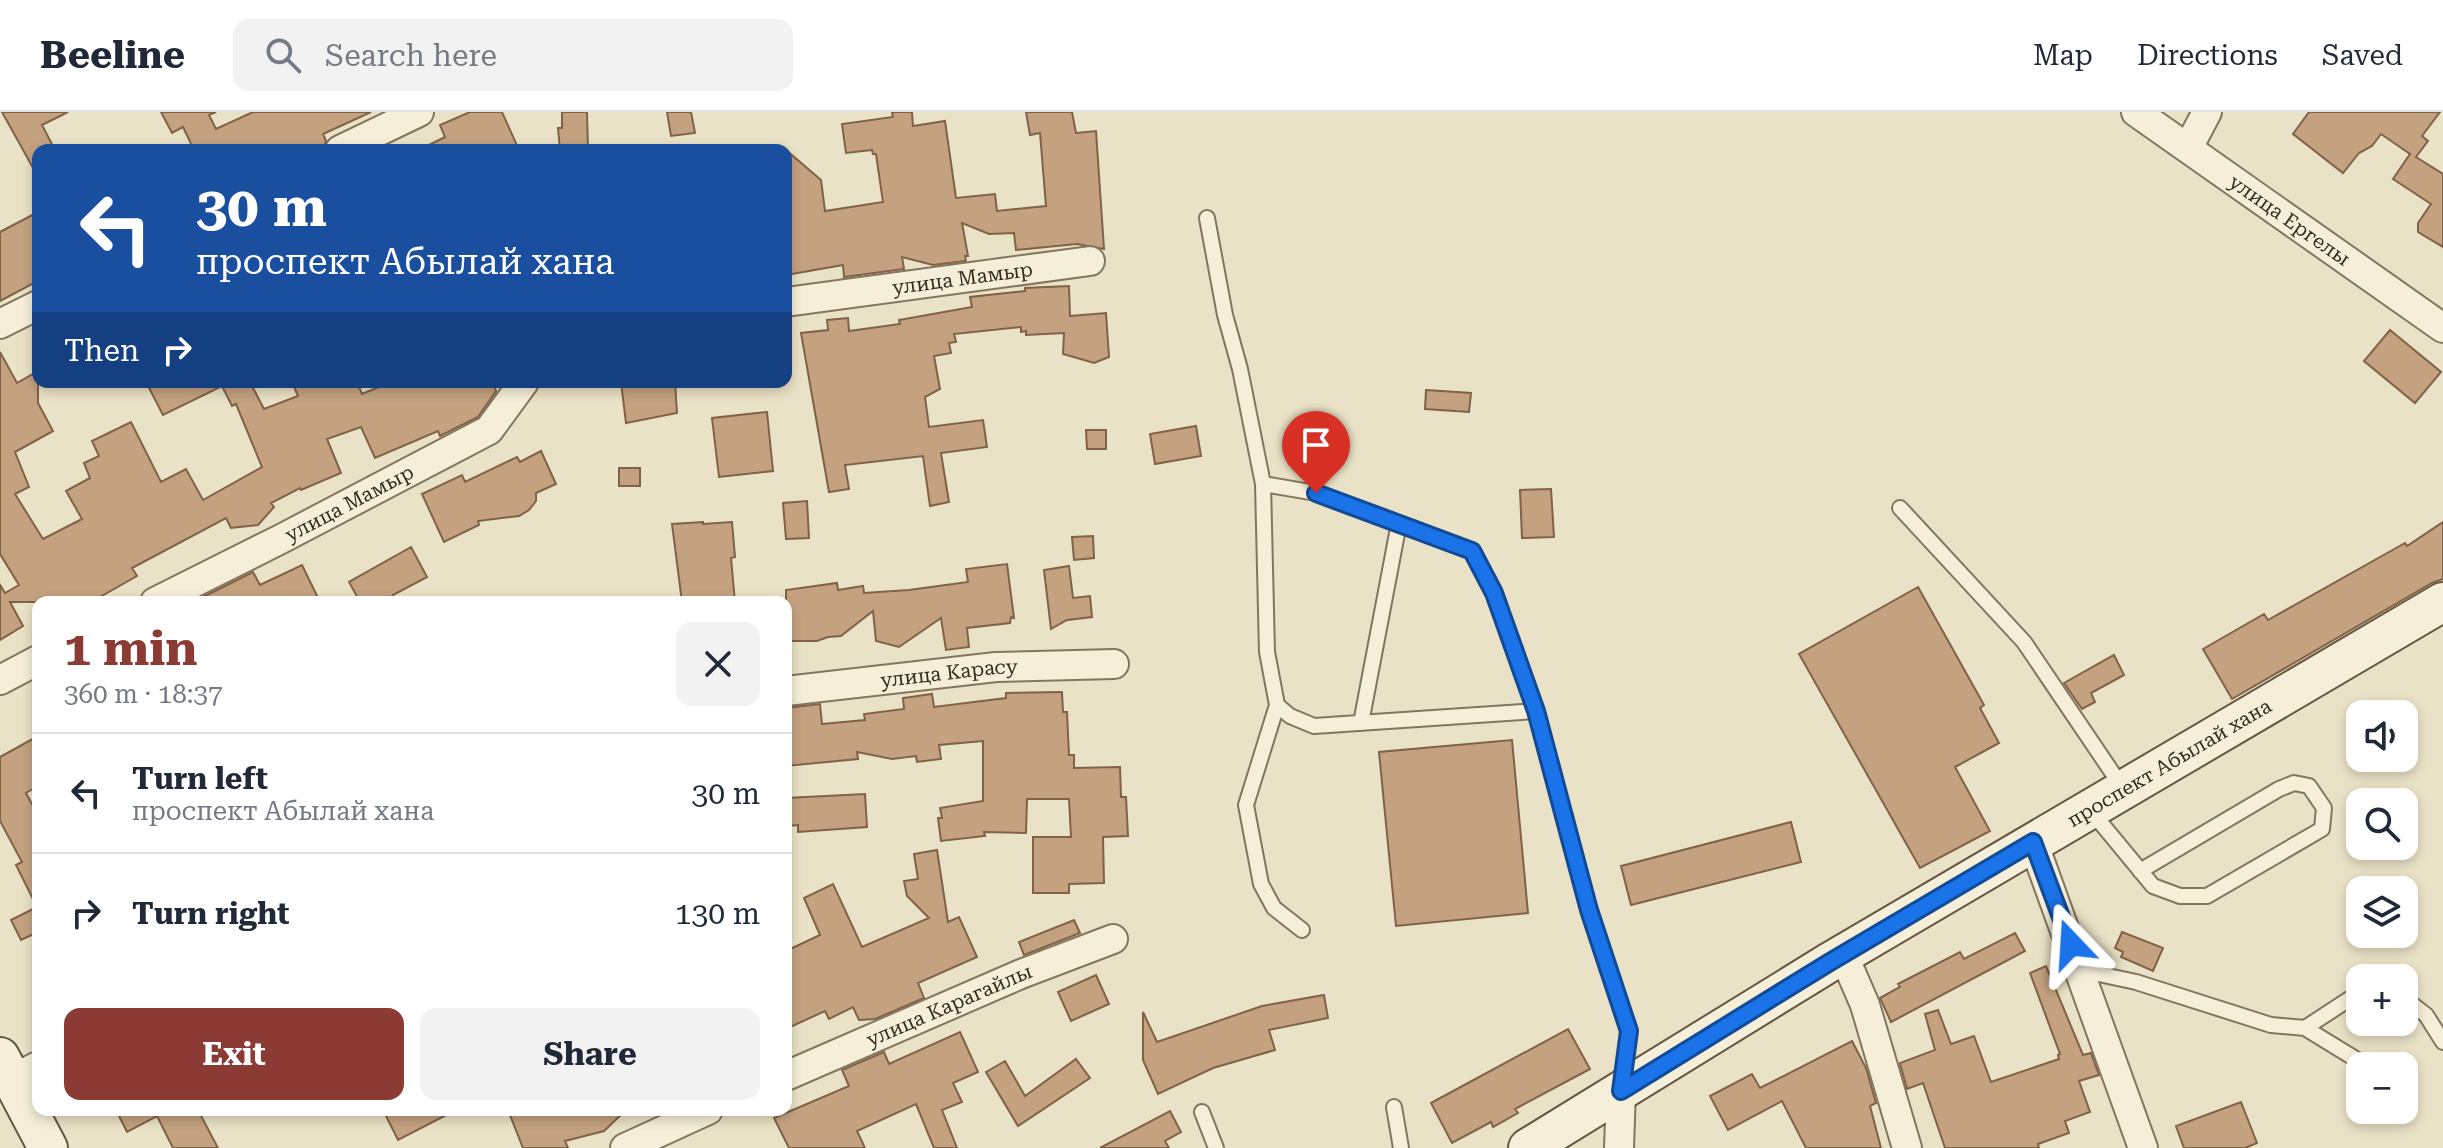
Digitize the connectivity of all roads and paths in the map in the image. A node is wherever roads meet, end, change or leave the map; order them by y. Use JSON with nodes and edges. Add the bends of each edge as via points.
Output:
{"nodes":[{"id":1,"x":419,"y":112,"type":"edge"},
{"id":2,"x":2136,"y":112,"type":"edge"},
{"id":3,"x":2207,"y":112,"type":"edge"},
{"id":4,"x":352,"y":144,"type":"edge"},
{"id":5,"x":2188,"y":148,"type":"junction"},
{"id":6,"x":1207,"y":218,"type":"dead end"},
{"id":7,"x":1090,"y":261,"type":"dead end"},
{"id":8,"x":792,"y":301,"type":"edge"},
{"id":9,"x":32,"y":308,"type":"edge"},
{"id":10,"x":0,"y":324,"type":"edge"},
{"id":11,"x":2441,"y":324,"type":"edge"},
{"id":12,"x":520,"y":388,"type":"edge"},
{"id":13,"x":1263,"y":484,"type":"junction"},
{"id":14,"x":1900,"y":508,"type":"dead end"},
{"id":15,"x":1399,"y":523,"type":"junction"},
{"id":16,"x":167,"y":596,"type":"edge"},
{"id":17,"x":2443,"y":602,"type":"edge"},
{"id":18,"x":32,"y":663,"type":"edge"},
{"id":19,"x":1114,"y":664,"type":"dead end"},
{"id":20,"x":0,"y":680,"type":"edge"},
{"id":21,"x":792,"y":690,"type":"edge"},
{"id":22,"x":1277,"y":705,"type":"junction"},
{"id":23,"x":1536,"y":711,"type":"junction"},
{"id":24,"x":1361,"y":723,"type":"junction"},
{"id":25,"x":2124,"y":790,"type":"junction"},
{"id":26,"x":2090,"y":811,"type":"junction"},
{"id":27,"x":2033,"y":842,"type":"junction"},
{"id":28,"x":2140,"y":871,"type":"junction"},
{"id":29,"x":1302,"y":930,"type":"dead end"},
{"id":30,"x":1113,"y":939,"type":"dead end"},
{"id":31,"x":1843,"y":954,"type":"junction"},
{"id":32,"x":2080,"y":970,"type":"junction"},
{"id":33,"x":2346,"y":1001,"type":"edge"},
{"id":34,"x":2418,"y":1009,"type":"edge"},
{"id":35,"x":2305,"y":1028,"type":"junction"},
{"id":36,"x":2443,"y":1042,"type":"edge"},
{"id":37,"x":2346,"y":1053,"type":"edge"},
{"id":38,"x":17,"y":1067,"type":"edge"},
{"id":39,"x":792,"y":1073,"type":"edge"},
{"id":40,"x":1621,"y":1091,"type":"junction"},
{"id":41,"x":32,"y":1106,"type":"edge"},
{"id":42,"x":1394,"y":1107,"type":"dead end"},
{"id":43,"x":1202,"y":1112,"type":"dead end"},
{"id":44,"x":36,"y":1116,"type":"edge"},
{"id":45,"x":695,"y":1116,"type":"edge"},
{"id":46,"x":48,"y":1148,"type":"edge"},
{"id":47,"x":625,"y":1148,"type":"edge"},
{"id":48,"x":1216,"y":1148,"type":"edge"},
{"id":49,"x":1401,"y":1148,"type":"edge"},
{"id":50,"x":1528,"y":1148,"type":"edge"},
{"id":51,"x":1619,"y":1148,"type":"edge"},
{"id":52,"x":1907,"y":1148,"type":"edge"},
{"id":53,"x":2143,"y":1148,"type":"edge"}],
"edges":[{"from":1,"to":4,"type":"street"},
{"from":2,"to":5,"type":"street","name":"улица Ергелы"},
{"from":3,"to":5,"type":"street"},
{"from":5,"to":11,"type":"street","name":"улица Ергелы"},
{"from":6,"to":13,"type":"lane"},
{"from":7,"to":8,"type":"street","name":"улица Мамыр"},
{"from":9,"to":10,"type":"street"},
{"from":12,"to":16,"type":"street","name":"улица Мамыр","via":[[489,430]]},
{"from":13,"to":15,"type":"lane","via":[[1316,493]]},
{"from":13,"to":22,"type":"lane","via":[[1267,652]]},
{"from":14,"to":25,"type":"lane","via":[[2024,642]]},
{"from":15,"to":23,"type":"lane","via":[[1472,551],[1494,593]]},
{"from":15,"to":24,"type":"lane"},
{"from":17,"to":25,"type":"main road","name":"проспект Абылай хана"},
{"from":18,"to":20,"type":"street"},
{"from":19,"to":21,"type":"street","name":"улица Карасу","via":[[996,667]]},
{"from":22,"to":24,"type":"lane","via":[[1314,726]]},
{"from":22,"to":29,"type":"lane","via":[[1246,805],[1261,884],[1274,908]]},
{"from":23,"to":24,"type":"lane"},
{"from":23,"to":40,"type":"lane","via":[[1589,910],[1629,1031]]},
{"from":25,"to":26,"type":"main road","name":"проспект Абылай хана"},
{"from":26,"to":27,"type":"main road","name":"проспект Абылай хана"},
{"from":26,"to":28,"type":"lane"},
{"from":27,"to":31,"type":"main road","name":"проспект Абылай хана"},
{"from":27,"to":32,"type":"street"},
{"from":28,"to":28,"type":"lane","via":[[2153,886],[2180,896],[2207,896],[2322,829],[2324,808],[2309,786],[2294,783]]},
{"from":30,"to":39,"type":"street","name":"улица Карагайлы"},
{"from":31,"to":40,"type":"main road","name":"проспект Абылай хана"},
{"from":31,"to":52,"type":"street","via":[[1865,1005]]},
{"from":32,"to":35,"type":"lane","via":[[2271,1025]]},
{"from":32,"to":53,"type":"street"},
{"from":33,"to":35,"type":"lane"},
{"from":34,"to":36,"type":"lane"},
{"from":35,"to":37,"type":"lane"},
{"from":38,"to":41,"type":"main road"},
{"from":40,"to":50,"type":"main road","name":"проспект Абылай хана"},
{"from":40,"to":51,"type":"street"},
{"from":42,"to":49,"type":"lane"},
{"from":43,"to":48,"type":"lane"},
{"from":44,"to":46,"type":"main road"},
{"from":45,"to":47,"type":"street"}]}
